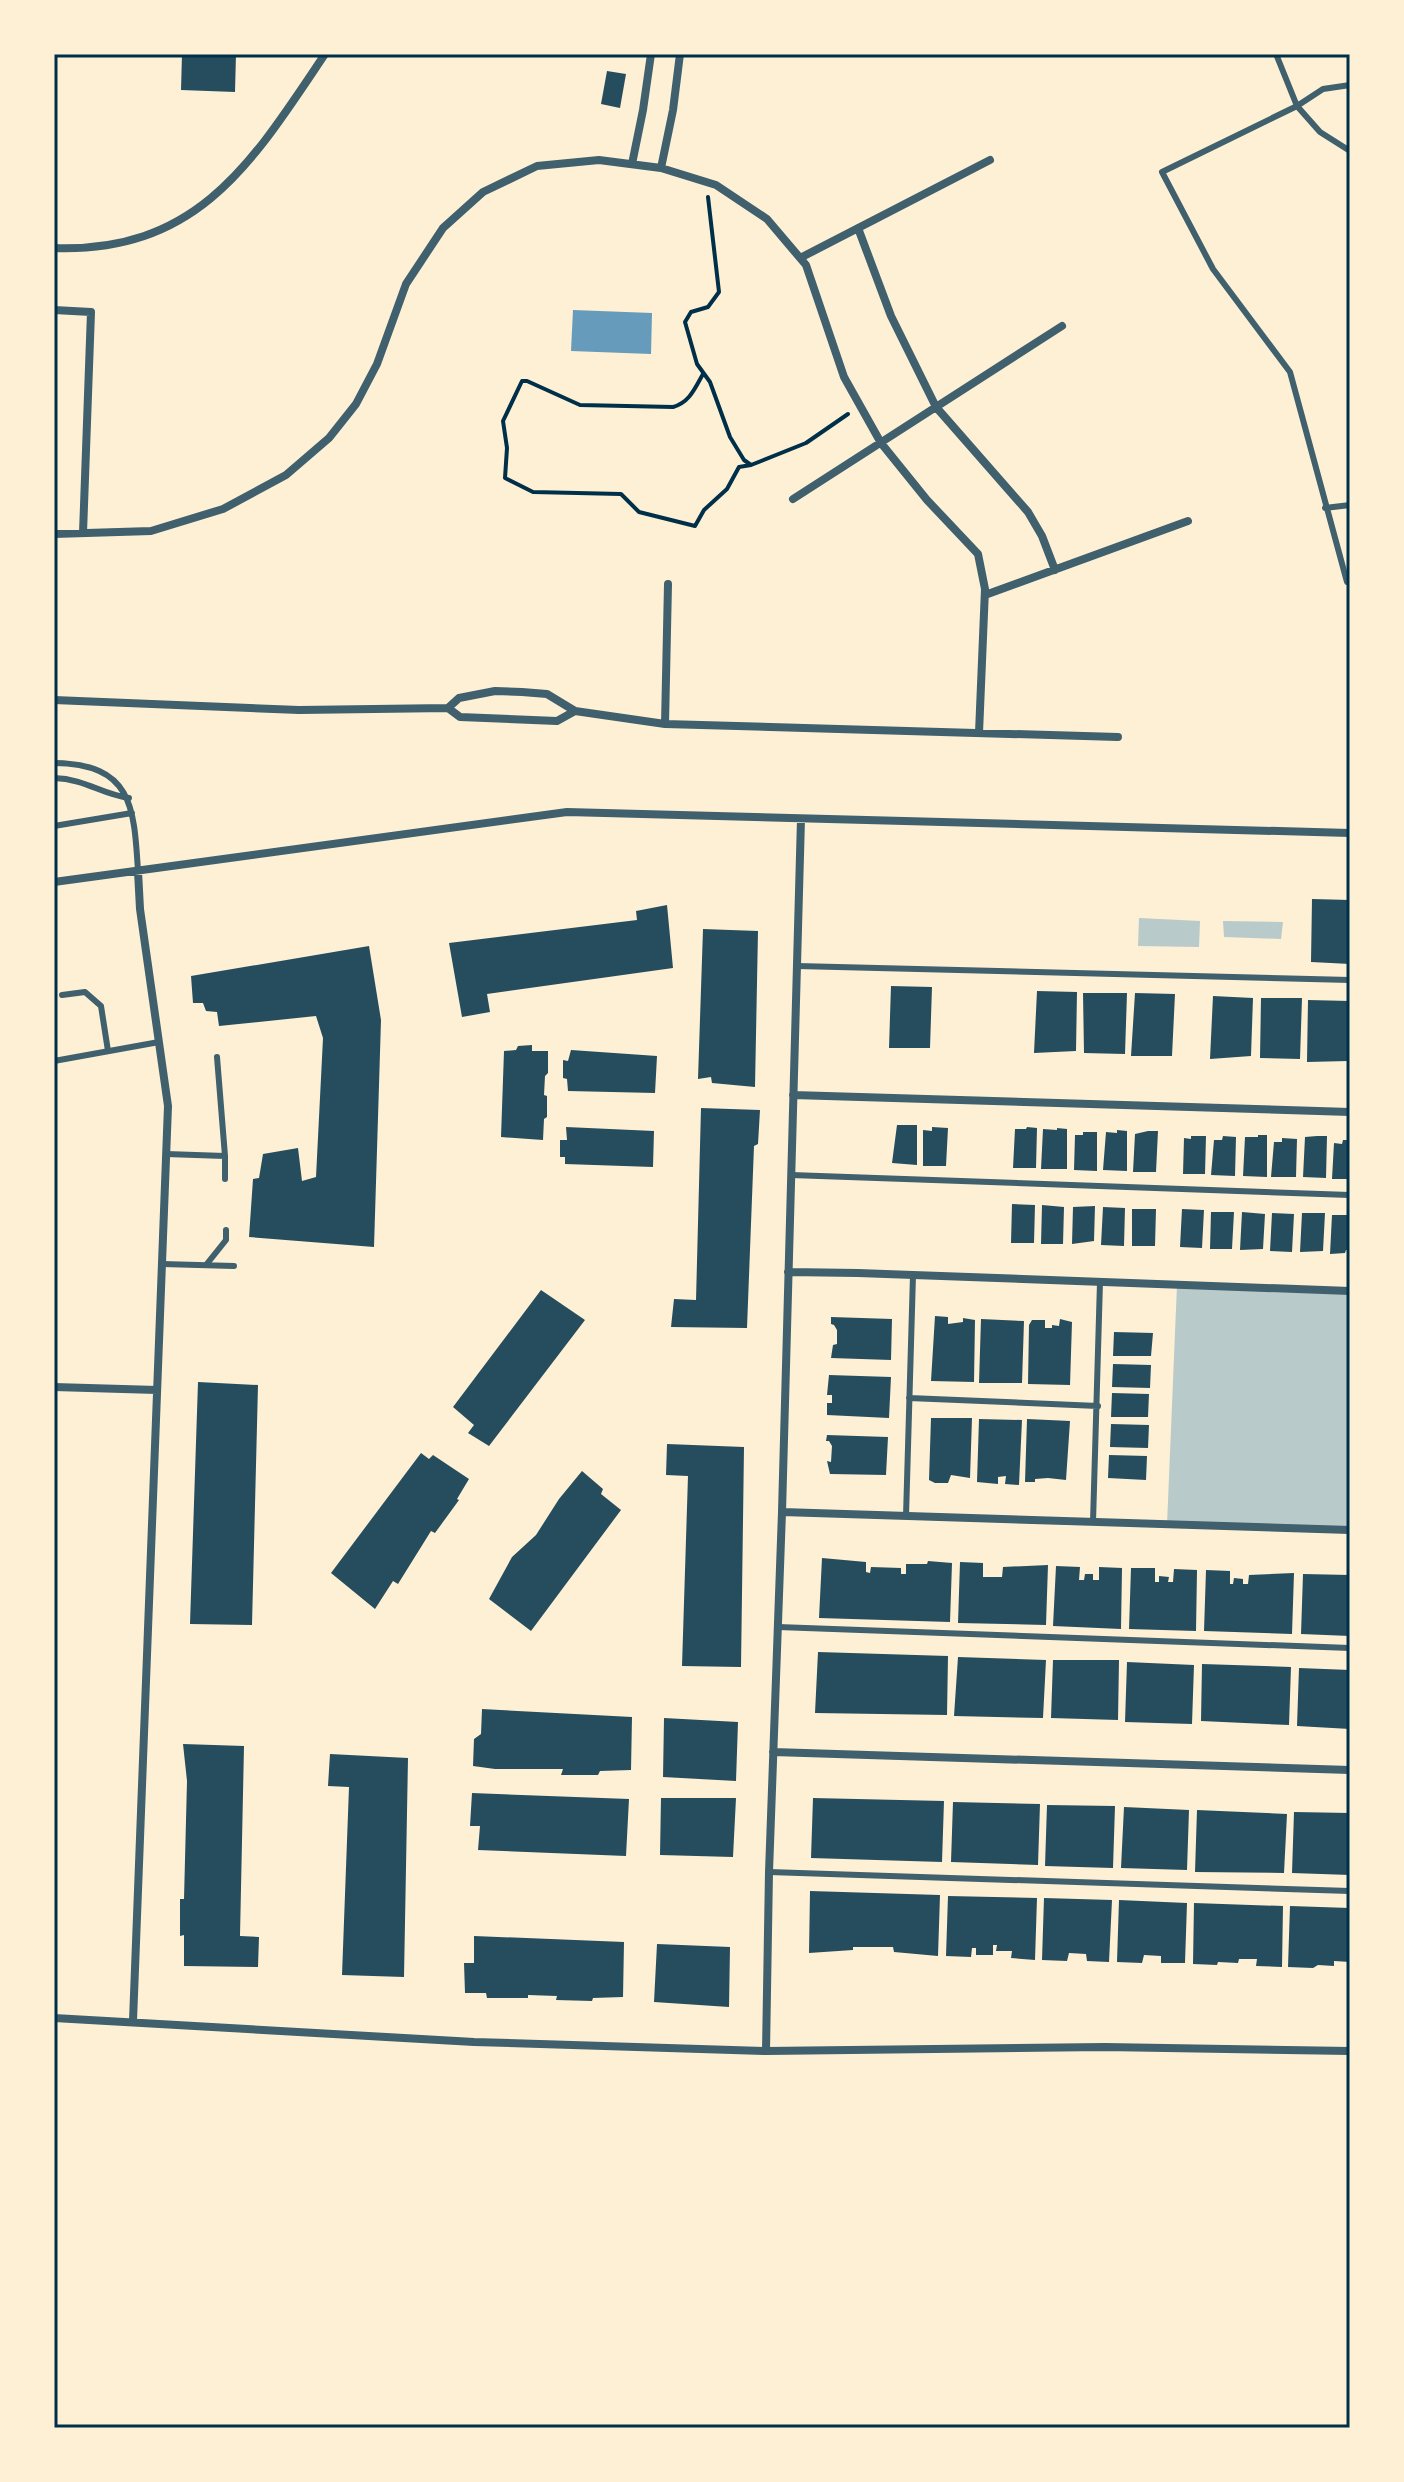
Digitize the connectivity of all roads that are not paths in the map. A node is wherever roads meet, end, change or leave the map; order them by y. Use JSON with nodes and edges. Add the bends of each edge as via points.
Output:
{"nodes":[{"id":1,"x":651,"y":54,"type":"edge"},
{"id":2,"x":680,"y":54,"type":"edge"},
{"id":3,"x":1276,"y":54,"type":"edge"},
{"id":4,"x":323,"y":55,"type":"edge"},
{"id":5,"x":1350,"y":85,"type":"edge"},
{"id":6,"x":1297,"y":106,"type":"junction"},
{"id":7,"x":1350,"y":151,"type":"edge"},
{"id":8,"x":990,"y":160,"type":"dead end"},
{"id":9,"x":632,"y":164,"type":"junction"},
{"id":10,"x":661,"y":168,"type":"junction"},
{"id":11,"x":858,"y":228,"type":"junction"},
{"id":12,"x":54,"y":248,"type":"edge"},
{"id":13,"x":800,"y":258,"type":"junction"},
{"id":14,"x":54,"y":310,"type":"edge"},
{"id":15,"x":1062,"y":326,"type":"dead end"},
{"id":16,"x":936,"y":407,"type":"junction"},
{"id":17,"x":881,"y":443,"type":"junction"},
{"id":18,"x":793,"y":499,"type":"dead end"},
{"id":19,"x":1350,"y":505,"type":"edge"},
{"id":20,"x":1325,"y":508,"type":"junction"},
{"id":21,"x":1188,"y":521,"type":"dead end"},
{"id":22,"x":83,"y":533,"type":"junction"},
{"id":23,"x":54,"y":534,"type":"edge"},
{"id":24,"x":1055,"y":570,"type":"junction"},
{"id":25,"x":1350,"y":582,"type":"edge"},
{"id":26,"x":668,"y":584,"type":"dead end"},
{"id":27,"x":985,"y":595,"type":"junction"},
{"id":28,"x":54,"y":700,"type":"edge"},
{"id":29,"x":448,"y":708,"type":"junction"},
{"id":30,"x":575,"y":711,"type":"junction"},
{"id":31,"x":665,"y":724,"type":"junction"},
{"id":32,"x":979,"y":733,"type":"junction"},
{"id":33,"x":1118,"y":737,"type":"dead end"},
{"id":34,"x":54,"y":763,"type":"edge"},
{"id":35,"x":54,"y":778,"type":"edge"},
{"id":36,"x":129,"y":798,"type":"junction"},
{"id":37,"x":132,"y":813,"type":"junction"},
{"id":38,"x":801,"y":819,"type":"junction"},
{"id":39,"x":54,"y":826,"type":"edge"},
{"id":40,"x":1350,"y":833,"type":"edge"},
{"id":41,"x":138,"y":871,"type":"junction"},
{"id":42,"x":54,"y":882,"type":"edge"},
{"id":43,"x":797,"y":966,"type":"junction"},
{"id":44,"x":1350,"y":980,"type":"edge"},
{"id":45,"x":62,"y":995,"type":"dead end"},
{"id":46,"x":159,"y":1042,"type":"junction"},
{"id":47,"x":108,"y":1051,"type":"junction"},
{"id":48,"x":217,"y":1057,"type":"dead end"},
{"id":49,"x":54,"y":1061,"type":"edge"},
{"id":50,"x":793,"y":1095,"type":"junction"},
{"id":51,"x":1350,"y":1112,"type":"edge"},
{"id":52,"x":166,"y":1154,"type":"junction"},
{"id":53,"x":225,"y":1156,"type":"junction"},
{"id":54,"x":791,"y":1175,"type":"junction"},
{"id":55,"x":225,"y":1179,"type":"dead end"},
{"id":56,"x":1350,"y":1195,"type":"edge"},
{"id":57,"x":226,"y":1230,"type":"dead end"},
{"id":58,"x":162,"y":1264,"type":"junction"},
{"id":59,"x":206,"y":1265,"type":"junction"},
{"id":60,"x":234,"y":1266,"type":"dead end"},
{"id":61,"x":788,"y":1272,"type":"junction"},
{"id":62,"x":913,"y":1275,"type":"junction"},
{"id":63,"x":1100,"y":1282,"type":"junction"},
{"id":64,"x":1350,"y":1291,"type":"edge"},
{"id":65,"x":54,"y":1387,"type":"edge"},
{"id":66,"x":157,"y":1390,"type":"junction"},
{"id":67,"x":909,"y":1398,"type":"junction"},
{"id":68,"x":1098,"y":1406,"type":"junction"},
{"id":69,"x":782,"y":1512,"type":"junction"},
{"id":70,"x":906,"y":1516,"type":"junction"},
{"id":71,"x":1093,"y":1523,"type":"junction"},
{"id":72,"x":1350,"y":1530,"type":"edge"},
{"id":73,"x":778,"y":1627,"type":"junction"},
{"id":74,"x":1350,"y":1648,"type":"edge"},
{"id":75,"x":773,"y":1752,"type":"junction"},
{"id":76,"x":1350,"y":1770,"type":"edge"},
{"id":77,"x":769,"y":1872,"type":"junction"},
{"id":78,"x":1350,"y":1891,"type":"edge"},
{"id":79,"x":54,"y":2018,"type":"edge"},
{"id":80,"x":133,"y":2021,"type":"junction"},
{"id":81,"x":766,"y":2051,"type":"junction"},
{"id":82,"x":1350,"y":2051,"type":"edge"}],
"edges":[{"from":1,"to":9,"type":"street"},
{"from":2,"to":10,"type":"street"},
{"from":3,"to":6,"type":"lane"},
{"from":4,"to":12,"type":"street","via":[[264,145],[211,200],[138,239]]},
{"from":5,"to":6,"type":"lane","via":[[1323,89]]},
{"from":6,"to":7,"type":"lane","via":[[1320,132]]},
{"from":6,"to":20,"type":"lane","via":[[1162,172],[1213,269],[1290,372]]},
{"from":8,"to":11,"type":"street"},
{"from":9,"to":10,"type":"street"},
{"from":9,"to":22,"type":"street","via":[[599,160],[537,166],[483,192],[443,228],[406,284],[356,404],[329,438],[286,475],[223,509],[151,531]]},
{"from":10,"to":13,"type":"street","via":[[716,185],[767,219]]},
{"from":11,"to":13,"type":"street"},
{"from":11,"to":16,"type":"street","via":[[891,316]]},
{"from":13,"to":17,"type":"street","via":[[844,377]]},
{"from":14,"to":22,"type":"street","via":[[91,312]]},
{"from":15,"to":16,"type":"street"},
{"from":16,"to":17,"type":"street"},
{"from":16,"to":24,"type":"street","via":[[1028,512]]},
{"from":17,"to":18,"type":"street"},
{"from":17,"to":27,"type":"street","via":[[978,554]]},
{"from":19,"to":20,"type":"lane"},
{"from":20,"to":25,"type":"lane"},
{"from":21,"to":24,"type":"street"},
{"from":22,"to":23,"type":"street"},
{"from":24,"to":27,"type":"street"},
{"from":26,"to":31,"type":"street"},
{"from":27,"to":32,"type":"street"},
{"from":28,"to":29,"type":"street","via":[[299,710]]},
{"from":29,"to":30,"type":"street","via":[[460,717],[557,721]]},
{"from":29,"to":30,"type":"street","via":[[459,698],[495,691],[547,694]]},
{"from":30,"to":31,"type":"street"},
{"from":31,"to":32,"type":"street"},
{"from":32,"to":33,"type":"street"},
{"from":34,"to":36,"type":"lane","via":[[93,767]]},
{"from":35,"to":36,"type":"lane"},
{"from":36,"to":37,"type":"lane"},
{"from":37,"to":39,"type":"lane"},
{"from":37,"to":41,"type":"lane"},
{"from":38,"to":40,"type":"street"},
{"from":38,"to":41,"type":"street","via":[[567,812]]},
{"from":38,"to":43,"type":"street"},
{"from":41,"to":42,"type":"street"},
{"from":41,"to":46,"type":"street"},
{"from":43,"to":44,"type":"lane"},
{"from":43,"to":50,"type":"street"},
{"from":45,"to":47,"type":"lane","via":[[85,992],[101,1006]]},
{"from":46,"to":47,"type":"lane"},
{"from":46,"to":52,"type":"street","via":[[168,1106]]},
{"from":47,"to":49,"type":"lane"},
{"from":48,"to":53,"type":"lane"},
{"from":50,"to":51,"type":"street"},
{"from":50,"to":54,"type":"street"},
{"from":52,"to":53,"type":"lane"},
{"from":52,"to":58,"type":"street"},
{"from":53,"to":55,"type":"lane"},
{"from":54,"to":56,"type":"lane"},
{"from":54,"to":61,"type":"street"},
{"from":57,"to":59,"type":"lane","via":[[226,1240]]},
{"from":58,"to":59,"type":"lane"},
{"from":58,"to":66,"type":"street"},
{"from":59,"to":60,"type":"lane"},
{"from":61,"to":62,"type":"street"},
{"from":61,"to":69,"type":"street"},
{"from":62,"to":63,"type":"street"},
{"from":62,"to":67,"type":"lane"},
{"from":63,"to":64,"type":"street"},
{"from":63,"to":68,"type":"lane"},
{"from":65,"to":66,"type":"street"},
{"from":66,"to":80,"type":"street"},
{"from":67,"to":68,"type":"lane"},
{"from":67,"to":70,"type":"lane"},
{"from":68,"to":71,"type":"lane"},
{"from":69,"to":70,"type":"street"},
{"from":69,"to":73,"type":"street"},
{"from":70,"to":71,"type":"street"},
{"from":71,"to":72,"type":"street"},
{"from":73,"to":74,"type":"lane"},
{"from":73,"to":75,"type":"street"},
{"from":75,"to":76,"type":"street"},
{"from":75,"to":77,"type":"street"},
{"from":77,"to":78,"type":"lane"},
{"from":77,"to":81,"type":"street"},
{"from":79,"to":80,"type":"street"},
{"from":80,"to":81,"type":"street","via":[[474,2042]]},
{"from":81,"to":82,"type":"street"}]}
